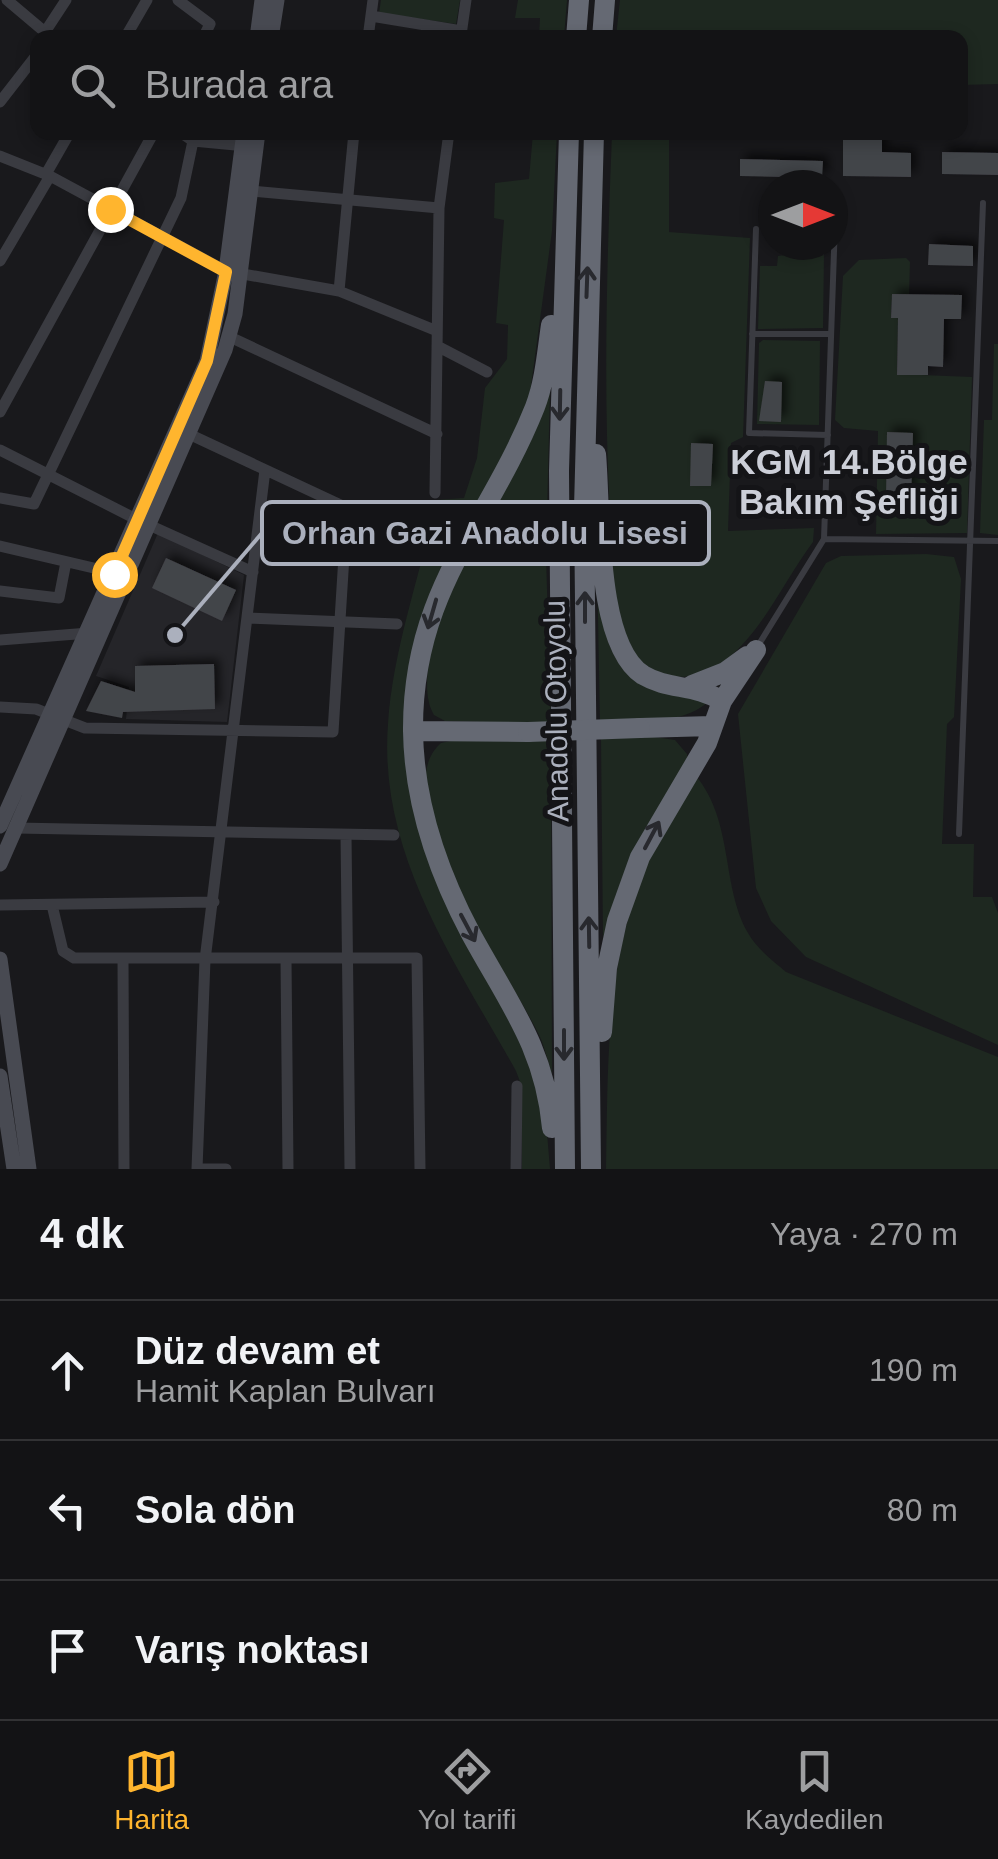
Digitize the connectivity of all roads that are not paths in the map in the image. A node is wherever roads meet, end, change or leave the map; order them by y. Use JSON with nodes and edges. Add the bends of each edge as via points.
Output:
{"nodes":[{"id":1,"x":7,"y":0,"type":"edge"},
{"id":2,"x":66,"y":0,"type":"edge"},
{"id":3,"x":147,"y":0,"type":"edge"},
{"id":4,"x":178,"y":0,"type":"edge"},
{"id":5,"x":262,"y":0,"type":"edge"},
{"id":6,"x":277,"y":0,"type":"edge"},
{"id":7,"x":373,"y":0,"type":"edge"},
{"id":8,"x":466,"y":0,"type":"edge"},
{"id":9,"x":579,"y":0,"type":"edge"},
{"id":10,"x":605,"y":0,"type":"edge"},
{"id":11,"x":370,"y":16,"type":"junction"},
{"id":12,"x":42,"y":30,"type":"edge"},
{"id":13,"x":52,"y":30,"type":"edge"},
{"id":14,"x":130,"y":30,"type":"edge"},
{"id":15,"x":207,"y":30,"type":"edge"},
{"id":16,"x":258,"y":30,"type":"edge"},
{"id":17,"x":272,"y":30,"type":"edge"},
{"id":18,"x":369,"y":30,"type":"edge"},
{"id":19,"x":441,"y":30,"type":"edge"},
{"id":20,"x":462,"y":30,"type":"edge"},
{"id":21,"x":577,"y":30,"type":"edge"},
{"id":22,"x":603,"y":30,"type":"edge"},
{"id":23,"x":30,"y":63,"type":"edge"},
{"id":24,"x":0,"y":102,"type":"edge"},
{"id":25,"x":66,"y":140,"type":"edge"},
{"id":26,"x":149,"y":140,"type":"edge"},
{"id":27,"x":222,"y":140,"type":"edge"},
{"id":28,"x":250,"y":140,"type":"edge"},
{"id":29,"x":250,"y":140,"type":"edge"},
{"id":30,"x":353,"y":140,"type":"edge"},
{"id":31,"x":448,"y":140,"type":"edge"},
{"id":32,"x":569,"y":140,"type":"edge"},
{"id":33,"x":594,"y":140,"type":"edge"},
{"id":34,"x":194,"y":141,"type":"joint"},
{"id":35,"x":0,"y":156,"type":"edge"},
{"id":36,"x":48,"y":175,"type":"junction"},
{"id":37,"x":250,"y":191,"type":"junction"},
{"id":38,"x":344,"y":200,"type":"junction"},
{"id":39,"x":983,"y":203,"type":"dead end"},
{"id":40,"x":440,"y":208,"type":"junction"},
{"id":41,"x":110,"y":209,"type":"junction"},
{"id":42,"x":564,"y":229,"type":"junction"},
{"id":43,"x":756,"y":229,"type":"dead end"},
{"id":44,"x":163,"y":237,"type":"junction"},
{"id":45,"x":834,"y":260,"type":"edge"},
{"id":46,"x":0,"y":261,"type":"edge"},
{"id":47,"x":234,"y":273,"type":"junction"},
{"id":48,"x":339,"y":291,"type":"junction"},
{"id":49,"x":585,"y":328,"type":"junction"},
{"id":50,"x":438,"y":331,"type":"junction"},
{"id":51,"x":752,"y":334,"type":"junction"},
{"id":52,"x":831,"y":334,"type":"junction"},
{"id":53,"x":230,"y":337,"type":"junction"},
{"id":54,"x":438,"y":346,"type":"junction"},
{"id":55,"x":487,"y":372,"type":"dead end"},
{"id":56,"x":0,"y":412,"type":"edge"},
{"id":57,"x":437,"y":434,"type":"junction"},
{"id":58,"x":190,"y":435,"type":"junction"},
{"id":59,"x":828,"y":436,"type":"junction"},
{"id":60,"x":0,"y":450,"type":"edge"},
{"id":61,"x":265,"y":470,"type":"junction"},
{"id":62,"x":48,"y":476,"type":"junction"},
{"id":63,"x":435,"y":493,"type":"dead end"},
{"id":64,"x":0,"y":498,"type":"edge"},
{"id":65,"x":145,"y":522,"type":"junction"},
{"id":66,"x":824,"y":538,"type":"junction"},
{"id":67,"x":973,"y":539,"type":"junction"},
{"id":68,"x":998,"y":541,"type":"edge"},
{"id":69,"x":0,"y":546,"type":"edge"},
{"id":70,"x":66,"y":562,"type":"junction"},
{"id":71,"x":253,"y":572,"type":"junction"},
{"id":72,"x":114,"y":574,"type":"junction"},
{"id":73,"x":0,"y":591,"type":"edge"},
{"id":74,"x":248,"y":618,"type":"junction"},
{"id":75,"x":340,"y":622,"type":"junction"},
{"id":76,"x":397,"y":624,"type":"dead end"},
{"id":77,"x":88,"y":633,"type":"junction"},
{"id":78,"x":0,"y":640,"type":"edge"},
{"id":79,"x":756,"y":650,"type":"junction"},
{"id":80,"x":692,"y":685,"type":"junction"},
{"id":81,"x":722,"y":702,"type":"junction"},
{"id":82,"x":0,"y":707,"type":"edge"},
{"id":83,"x":59,"y":719,"type":"junction"},
{"id":84,"x":712,"y":726,"type":"junction"},
{"id":85,"x":668,"y":728,"type":"junction"},
{"id":86,"x":236,"y":729,"type":"junction"},
{"id":87,"x":413,"y":731,"type":"junction"},
{"id":88,"x":694,"y":764,"type":"junction"},
{"id":89,"x":8,"y":827,"type":"edge"},
{"id":90,"x":222,"y":830,"type":"junction"},
{"id":91,"x":958,"y":834,"type":"dead end"},
{"id":92,"x":346,"y":835,"type":"junction"},
{"id":93,"x":394,"y":835,"type":"dead end"},
{"id":94,"x":0,"y":864,"type":"edge"},
{"id":95,"x":214,"y":902,"type":"junction"},
{"id":96,"x":52,"y":904,"type":"junction"},
{"id":97,"x":0,"y":905,"type":"edge"},
{"id":98,"x":0,"y":959,"type":"edge"},
{"id":99,"x":124,"y":959,"type":"junction"},
{"id":100,"x":286,"y":959,"type":"junction"},
{"id":101,"x":347,"y":959,"type":"junction"},
{"id":102,"x":205,"y":960,"type":"junction"},
{"id":103,"x":0,"y":1076,"type":"edge"},
{"id":104,"x":517,"y":1086,"type":"dead end"},
{"id":105,"x":2,"y":1101,"type":"edge"},
{"id":106,"x":14,"y":1169,"type":"edge"},
{"id":107,"x":29,"y":1169,"type":"edge"},
{"id":108,"x":124,"y":1169,"type":"edge"},
{"id":109,"x":199,"y":1169,"type":"edge"},
{"id":110,"x":226,"y":1169,"type":"edge"},
{"id":111,"x":288,"y":1169,"type":"edge"},
{"id":112,"x":350,"y":1169,"type":"edge"},
{"id":113,"x":420,"y":1169,"type":"edge"},
{"id":114,"x":516,"y":1169,"type":"edge"},
{"id":115,"x":557,"y":1169,"type":"edge"},
{"id":116,"x":564,"y":1169,"type":"edge"},
{"id":117,"x":594,"y":1169,"type":"edge"}],
"edges":[{"from":1,"to":12,"type":"street"},
{"from":2,"to":13,"type":"street"},
{"from":3,"to":14,"type":"street"},
{"from":4,"to":15,"type":"street","via":[[210,24]]},
{"from":5,"to":16,"type":"main road"},
{"from":6,"to":17,"type":"main road"},
{"from":7,"to":11,"type":"street"},
{"from":8,"to":20,"type":"street"},
{"from":9,"to":21,"type":"highway"},
{"from":10,"to":22,"type":"highway"},
{"from":11,"to":18,"type":"street"},
{"from":11,"to":19,"type":"street"},
{"from":23,"to":24,"type":"street"},
{"from":25,"to":36,"type":"street"},
{"from":26,"to":41,"type":"street"},
{"from":27,"to":34,"type":"street"},
{"from":28,"to":37,"type":"main road"},
{"from":29,"to":47,"type":"main road"},
{"from":30,"to":38,"type":"street"},
{"from":31,"to":40,"type":"street"},
{"from":32,"to":42,"type":"highway","name":"Anadolu Otoyolu"},
{"from":49,"to":33,"type":"highway","name":"Anadolu Otoyolu","one_way":true},
{"from":34,"to":44,"type":"street","via":[[187,183]]},
{"from":35,"to":36,"type":"street"},
{"from":36,"to":41,"type":"street"},
{"from":36,"to":46,"type":"street"},
{"from":37,"to":38,"type":"street"},
{"from":37,"to":47,"type":"main road"},
{"from":38,"to":40,"type":"street"},
{"from":38,"to":48,"type":"street"},
{"from":39,"to":67,"type":"lane"},
{"from":40,"to":50,"type":"street"},
{"from":41,"to":44,"type":"street"},
{"from":41,"to":56,"type":"street"},
{"from":42,"to":87,"type":"highway","one_way":true,"via":[[541,388],[435,602]]},
{"from":42,"to":116,"type":"highway","name":"Anadolu Otoyolu","one_way":true},
{"from":43,"to":51,"type":"lane"},
{"from":44,"to":47,"type":"street"},
{"from":44,"to":62,"type":"street"},
{"from":45,"to":52,"type":"lane"},
{"from":47,"to":48,"type":"street"},
{"from":47,"to":53,"type":"main road"},
{"from":47,"to":65,"type":"main road"},
{"from":48,"to":50,"type":"street"},
{"from":49,"to":80,"type":"highway","via":[[615,640],[642,674]]},
{"from":117,"to":49,"type":"highway","name":"Anadolu Otoyolu","one_way":true},
{"from":50,"to":54,"type":"street"},
{"from":51,"to":52,"type":"lane"},
{"from":51,"to":59,"type":"lane","via":[[749,433]]},
{"from":52,"to":59,"type":"lane"},
{"from":53,"to":57,"type":"street"},
{"from":53,"to":58,"type":"main road"},
{"from":54,"to":55,"type":"street"},
{"from":54,"to":57,"type":"street"},
{"from":57,"to":63,"type":"street"},
{"from":58,"to":61,"type":"street"},
{"from":58,"to":65,"type":"main road"},
{"from":59,"to":66,"type":"lane"},
{"from":60,"to":62,"type":"street"},
{"from":61,"to":71,"type":"street"},
{"from":61,"to":75,"type":"street","via":[[347,508]]},
{"from":62,"to":64,"type":"street","via":[[34,504]]},
{"from":62,"to":65,"type":"street"},
{"from":65,"to":71,"type":"street"},
{"from":65,"to":72,"type":"main road"},
{"from":65,"to":83,"type":"main road"},
{"from":66,"to":67,"type":"lane"},
{"from":66,"to":79,"type":"lane"},
{"from":67,"to":68,"type":"lane"},
{"from":67,"to":91,"type":"lane"},
{"from":69,"to":70,"type":"street"},
{"from":70,"to":72,"type":"street"},
{"from":70,"to":73,"type":"street","via":[[59,598]]},
{"from":71,"to":74,"type":"street"},
{"from":72,"to":77,"type":"main road"},
{"from":74,"to":75,"type":"street"},
{"from":74,"to":86,"type":"street"},
{"from":75,"to":76,"type":"street"},
{"from":75,"to":86,"type":"street","via":[[333,732]]},
{"from":77,"to":78,"type":"street"},
{"from":77,"to":83,"type":"main road"},
{"from":79,"to":80,"type":"highway"},
{"from":79,"to":81,"type":"highway"},
{"from":80,"to":81,"type":"highway"},
{"from":81,"to":84,"type":"highway"},
{"from":82,"to":83,"type":"street","via":[[36,708]]},
{"from":83,"to":86,"type":"street","via":[[85,728]]},
{"from":83,"to":89,"type":"main road"},
{"from":84,"to":85,"type":"highway"},
{"from":84,"to":88,"type":"highway"},
{"from":85,"to":87,"type":"highway","bridge":true},
{"from":85,"to":88,"type":"highway","via":[[690,746]]},
{"from":86,"to":90,"type":"street"},
{"from":87,"to":115,"type":"highway","one_way":true,"via":[[422,806],[440,868],[537,1054],[550,1098]]},
{"from":117,"to":88,"type":"highway","one_way":true,"via":[[606,985],[617,921],[640,857]]},
{"from":89,"to":90,"type":"street"},
{"from":89,"to":94,"type":"main road"},
{"from":90,"to":92,"type":"street"},
{"from":90,"to":95,"type":"street"},
{"from":92,"to":93,"type":"street"},
{"from":92,"to":101,"type":"street"},
{"from":95,"to":96,"type":"street"},
{"from":95,"to":102,"type":"street"},
{"from":96,"to":97,"type":"street"},
{"from":96,"to":99,"type":"street","via":[[68,955]]},
{"from":98,"to":107,"type":"main road"},
{"from":99,"to":102,"type":"street"},
{"from":99,"to":108,"type":"street"},
{"from":100,"to":101,"type":"street"},
{"from":100,"to":102,"type":"street"},
{"from":100,"to":111,"type":"street"},
{"from":101,"to":112,"type":"street"},
{"from":101,"to":113,"type":"street","via":[[417,958]]},
{"from":102,"to":109,"type":"street"},
{"from":103,"to":105,"type":"main road"},
{"from":104,"to":114,"type":"street"},
{"from":105,"to":106,"type":"main road"},
{"from":109,"to":110,"type":"street"}]}
